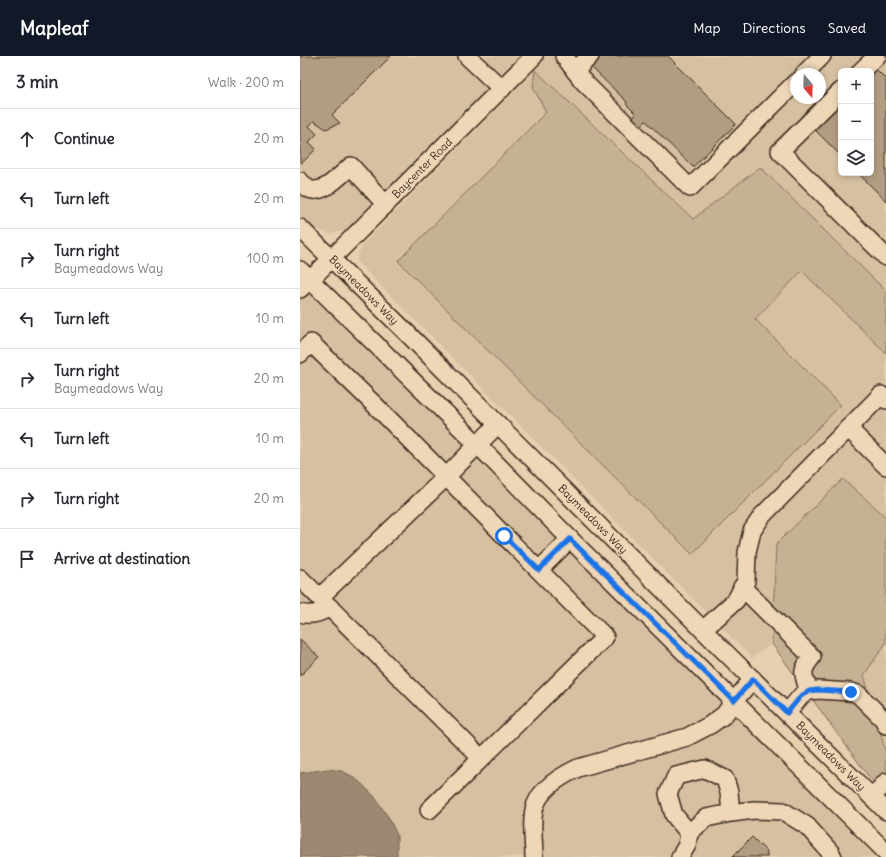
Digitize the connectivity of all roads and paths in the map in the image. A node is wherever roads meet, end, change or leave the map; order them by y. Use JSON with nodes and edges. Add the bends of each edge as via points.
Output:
{"nodes":[{"id":1,"x":467,"y":56,"type":"edge"},
{"id":2,"x":534,"y":56,"type":"edge"},
{"id":3,"x":564,"y":56,"type":"edge"},
{"id":4,"x":590,"y":56,"type":"edge"},
{"id":5,"x":822,"y":56,"type":"edge"},
{"id":6,"x":877,"y":56,"type":"edge"},
{"id":7,"x":810,"y":68,"type":"edge"},
{"id":8,"x":864,"y":68,"type":"edge"},
{"id":9,"x":575,"y":71,"type":"junction"},
{"id":10,"x":790,"y":88,"type":"edge"},
{"id":11,"x":502,"y":89,"type":"junction"},
{"id":12,"x":838,"y":94,"type":"edge"},
{"id":13,"x":300,"y":181,"type":"edge"},
{"id":14,"x":386,"y":205,"type":"junction"},
{"id":15,"x":300,"y":228,"type":"edge"},
{"id":16,"x":886,"y":257,"type":"edge"},
{"id":17,"x":332,"y":258,"type":"junction"},
{"id":18,"x":303,"y":280,"type":"edge"},
{"id":19,"x":300,"y":354,"type":"edge"},
{"id":20,"x":886,"y":400,"type":"edge"},
{"id":21,"x":498,"y":424,"type":"junction"},
{"id":22,"x":848,"y":428,"type":"junction"},
{"id":23,"x":478,"y":445,"type":"junction"},
{"id":24,"x":886,"y":466,"type":"edge"},
{"id":25,"x":446,"y":477,"type":"junction"},
{"id":26,"x":570,"y":539,"type":"junction"},
{"id":27,"x":539,"y":570,"type":"junction"},
{"id":28,"x":300,"y":578,"type":"edge"},
{"id":29,"x":742,"y":587,"type":"junction"},
{"id":30,"x":325,"y":602,"type":"junction"},
{"id":31,"x":300,"y":613,"type":"edge"},
{"id":32,"x":703,"y":630,"type":"junction"},
{"id":33,"x":753,"y":679,"type":"junction"},
{"id":34,"x":809,"y":691,"type":"junction"},
{"id":35,"x":734,"y":701,"type":"junction"},
{"id":36,"x":787,"y":713,"type":"junction"},
{"id":37,"x":886,"y":725,"type":"edge"},
{"id":38,"x":481,"y":758,"type":"junction"},
{"id":39,"x":886,"y":782,"type":"edge"},
{"id":40,"x":872,"y":797,"type":"junction"},
{"id":41,"x":429,"y":810,"type":"dead end"},
{"id":42,"x":886,"y":811,"type":"edge"},
{"id":43,"x":731,"y":812,"type":"junction"},
{"id":44,"x":689,"y":833,"type":"junction"},
{"id":45,"x":886,"y":852,"type":"edge"},
{"id":46,"x":534,"y":857,"type":"edge"},
{"id":47,"x":680,"y":857,"type":"edge"},
{"id":48,"x":833,"y":857,"type":"edge"}],
"edges":[{"from":1,"to":11,"type":"street"},
{"from":2,"to":11,"type":"street","name":"Baycenter Road"},
{"from":3,"to":9,"type":"street"},
{"from":4,"to":9,"type":"street"},
{"from":5,"to":7,"type":"street"},
{"from":6,"to":8,"type":"street"},
{"from":9,"to":10,"type":"street","via":[[690,188]]},
{"from":11,"to":14,"type":"street","name":"Baycenter Road"},
{"from":12,"to":16,"type":"street","via":[[780,151]]},
{"from":13,"to":14,"type":"street","via":[[308,188],[317,190],[328,186],[351,166]]},
{"from":14,"to":17,"type":"street","name":"Baycenter Road"},
{"from":15,"to":17,"type":"street","name":"Baymeadows Way"},
{"from":17,"to":18,"type":"street","name":"Baycenter Road"},
{"from":17,"to":21,"type":"street","name":"Baymeadows Way"},
{"from":18,"to":23,"type":"street"},
{"from":19,"to":25,"type":"street","via":[[311,343]]},
{"from":20,"to":22,"type":"street","via":[[881,395]]},
{"from":21,"to":23,"type":"street"},
{"from":21,"to":32,"type":"street","name":"Baymeadows Way"},
{"from":22,"to":24,"type":"street"},
{"from":22,"to":29,"type":"street","via":[[762,516],[750,538],[746,580]]},
{"from":23,"to":25,"type":"street"},
{"from":23,"to":26,"type":"street"},
{"from":25,"to":27,"type":"street"},
{"from":25,"to":30,"type":"street"},
{"from":26,"to":27,"type":"street"},
{"from":26,"to":35,"type":"street"},
{"from":27,"to":38,"type":"street","via":[[604,637]]},
{"from":28,"to":30,"type":"street"},
{"from":29,"to":32,"type":"street","via":[[736,600]]},
{"from":29,"to":34,"type":"street","via":[[812,657],[805,665],[803,675]]},
{"from":30,"to":31,"type":"street","via":[[321,611]]},
{"from":30,"to":38,"type":"street"},
{"from":32,"to":33,"type":"street","name":"Baymeadows Way"},
{"from":33,"to":35,"type":"street"},
{"from":33,"to":36,"type":"street","name":"Baymeadows Way"},
{"from":34,"to":36,"type":"street","via":[[801,696]]},
{"from":34,"to":37,"type":"street","via":[[858,694]]},
{"from":35,"to":45,"type":"street"},
{"from":35,"to":46,"type":"street","via":[[724,715],[693,735],[578,768],[552,784],[538,799],[534,808]]},
{"from":36,"to":40,"type":"street","name":"Baymeadows Way"},
{"from":38,"to":41,"type":"street"},
{"from":39,"to":40,"type":"street"},
{"from":40,"to":42,"type":"street","name":"Baymeadows Way"},
{"from":43,"to":44,"type":"street","via":[[706,818]]},
{"from":43,"to":44,"type":"street","via":[[725,779],[705,769],[676,776],[668,794],[674,815]]},
{"from":43,"to":48,"type":"street","via":[[783,812],[807,826]]},
{"from":44,"to":47,"type":"street","via":[[687,845]]}]}
